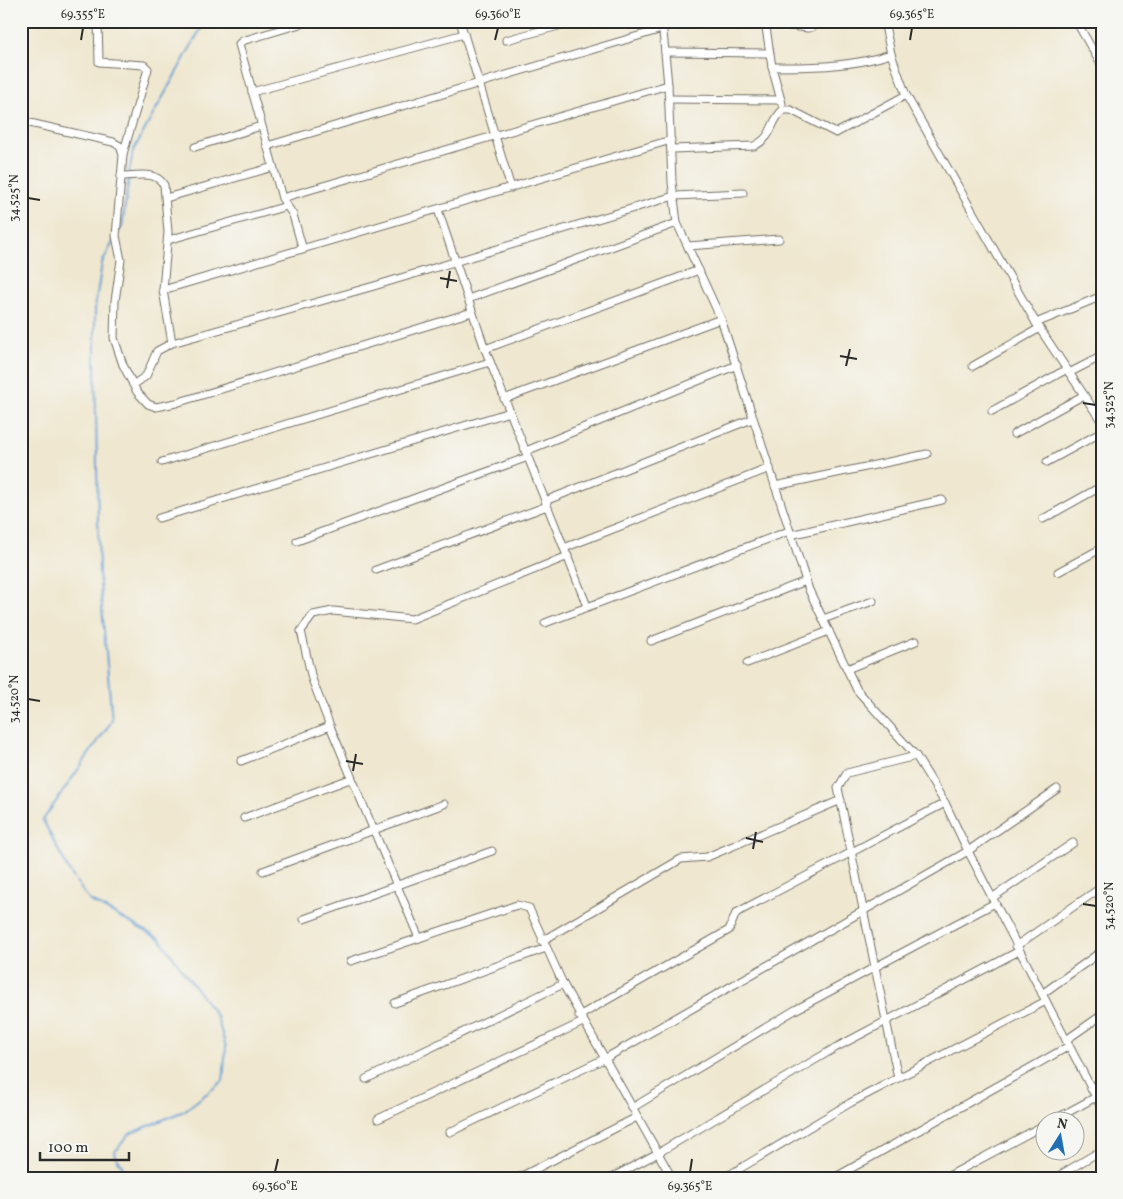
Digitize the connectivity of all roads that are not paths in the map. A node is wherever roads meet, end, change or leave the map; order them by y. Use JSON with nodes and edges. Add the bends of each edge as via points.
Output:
{"nodes":[{"id":1,"x":98,"y":21,"type":"edge"},
{"id":2,"x":310,"y":21,"type":"edge"},
{"id":3,"x":460,"y":21,"type":"edge"},
{"id":4,"x":577,"y":21,"type":"edge"},
{"id":5,"x":814,"y":21,"type":"edge"},
{"id":6,"x":884,"y":21,"type":"edge"},
{"id":7,"x":1076,"y":21,"type":"edge"},
{"id":8,"x":765,"y":22,"type":"edge"},
{"id":9,"x":662,"y":25,"type":"edge"},
{"id":10,"x":464,"y":34,"type":"junction"},
{"id":11,"x":506,"y":40,"type":"dead end"},
{"id":12,"x":665,"y":52,"type":"junction"},
{"id":13,"x":769,"y":53,"type":"junction"},
{"id":14,"x":891,"y":54,"type":"junction"},
{"id":15,"x":1102,"y":66,"type":"edge"},
{"id":16,"x":772,"y":67,"type":"junction"},
{"id":17,"x":478,"y":83,"type":"junction"},
{"id":18,"x":668,"y":85,"type":"junction"},
{"id":19,"x":252,"y":92,"type":"junction"},
{"id":20,"x":906,"y":95,"type":"junction"},
{"id":21,"x":669,"y":99,"type":"junction"},
{"id":22,"x":781,"y":100,"type":"junction"},
{"id":23,"x":783,"y":110,"type":"junction"},
{"id":24,"x":21,"y":121,"type":"edge"},
{"id":25,"x":262,"y":126,"type":"junction"},
{"id":26,"x":494,"y":135,"type":"junction"},
{"id":27,"x":671,"y":140,"type":"junction"},
{"id":28,"x":267,"y":146,"type":"junction"},
{"id":29,"x":195,"y":147,"type":"dead end"},
{"id":30,"x":672,"y":149,"type":"junction"},
{"id":31,"x":123,"y":155,"type":"junction"},
{"id":32,"x":273,"y":167,"type":"junction"},
{"id":33,"x":121,"y":176,"type":"junction"},
{"id":34,"x":511,"y":188,"type":"junction"},
{"id":35,"x":743,"y":193,"type":"dead end"},
{"id":36,"x":674,"y":196,"type":"junction"},
{"id":37,"x":166,"y":198,"type":"junction"},
{"id":38,"x":282,"y":198,"type":"junction"},
{"id":39,"x":287,"y":206,"type":"junction"},
{"id":40,"x":438,"y":210,"type":"junction"},
{"id":41,"x":677,"y":223,"type":"junction"},
{"id":42,"x":779,"y":238,"type":"dead end"},
{"id":43,"x":168,"y":240,"type":"junction"},
{"id":44,"x":688,"y":246,"type":"junction"},
{"id":45,"x":303,"y":250,"type":"junction"},
{"id":46,"x":455,"y":261,"type":"junction"},
{"id":47,"x":699,"y":270,"type":"junction"},
{"id":48,"x":163,"y":290,"type":"junction"},
{"id":49,"x":1102,"y":296,"type":"edge"},
{"id":50,"x":468,"y":299,"type":"junction"},
{"id":51,"x":472,"y":312,"type":"junction"},
{"id":52,"x":721,"y":318,"type":"junction"},
{"id":53,"x":1038,"y":326,"type":"junction"},
{"id":54,"x":172,"y":344,"type":"junction"},
{"id":55,"x":485,"y":349,"type":"junction"},
{"id":56,"x":1102,"y":356,"type":"edge"},
{"id":57,"x":490,"y":362,"type":"junction"},
{"id":58,"x":737,"y":365,"type":"junction"},
{"id":59,"x":973,"y":366,"type":"dead end"},
{"id":60,"x":1068,"y":371,"type":"junction"},
{"id":61,"x":133,"y":385,"type":"junction"},
{"id":62,"x":1084,"y":395,"type":"junction"},
{"id":63,"x":504,"y":399,"type":"junction"},
{"id":64,"x":992,"y":411,"type":"dead end"},
{"id":65,"x":510,"y":412,"type":"junction"},
{"id":66,"x":752,"y":419,"type":"junction"},
{"id":67,"x":1102,"y":422,"type":"edge"},
{"id":68,"x":1102,"y":432,"type":"edge"},
{"id":69,"x":1014,"y":434,"type":"dead end"},
{"id":70,"x":527,"y":454,"type":"junction"},
{"id":71,"x":926,"y":454,"type":"dead end"},
{"id":72,"x":162,"y":462,"type":"dead end"},
{"id":73,"x":1047,"y":462,"type":"dead end"},
{"id":74,"x":770,"y":468,"type":"junction"},
{"id":75,"x":776,"y":486,"type":"junction"},
{"id":76,"x":1102,"y":486,"type":"edge"},
{"id":77,"x":942,"y":500,"type":"dead end"},
{"id":78,"x":546,"y":504,"type":"junction"},
{"id":79,"x":159,"y":518,"type":"dead end"},
{"id":80,"x":1043,"y":519,"type":"dead end"},
{"id":81,"x":789,"y":533,"type":"junction"},
{"id":82,"x":297,"y":541,"type":"dead end"},
{"id":83,"x":564,"y":548,"type":"junction"},
{"id":84,"x":1102,"y":548,"type":"edge"},
{"id":85,"x":568,"y":556,"type":"junction"},
{"id":86,"x":376,"y":570,"type":"dead end"},
{"id":87,"x":1058,"y":572,"type":"dead end"},
{"id":88,"x":806,"y":581,"type":"junction"},
{"id":89,"x":873,"y":601,"type":"dead end"},
{"id":90,"x":587,"y":606,"type":"junction"},
{"id":91,"x":823,"y":619,"type":"junction"},
{"id":92,"x":545,"y":623,"type":"dead end"},
{"id":93,"x":829,"y":631,"type":"junction"},
{"id":94,"x":916,"y":640,"type":"dead end"},
{"id":95,"x":651,"y":642,"type":"dead end"},
{"id":96,"x":747,"y":663,"type":"dead end"},
{"id":97,"x":847,"y":669,"type":"junction"},
{"id":98,"x":330,"y":726,"type":"junction"},
{"id":99,"x":916,"y":756,"type":"junction"},
{"id":100,"x":241,"y":761,"type":"dead end"},
{"id":101,"x":350,"y":779,"type":"junction"},
{"id":102,"x":1057,"y":790,"type":"dead end"},
{"id":103,"x":841,"y":800,"type":"junction"},
{"id":104,"x":945,"y":803,"type":"junction"},
{"id":105,"x":444,"y":804,"type":"dead end"},
{"id":106,"x":244,"y":818,"type":"dead end"},
{"id":107,"x":374,"y":831,"type":"junction"},
{"id":108,"x":1073,"y":843,"type":"dead end"},
{"id":109,"x":492,"y":851,"type":"dead end"},
{"id":110,"x":968,"y":851,"type":"junction"},
{"id":111,"x":852,"y":852,"type":"junction"},
{"id":112,"x":263,"y":871,"type":"dead end"},
{"id":113,"x":398,"y":885,"type":"junction"},
{"id":114,"x":1099,"y":889,"type":"dead end"},
{"id":115,"x":993,"y":900,"type":"junction"},
{"id":116,"x":864,"y":909,"type":"junction"},
{"id":117,"x":304,"y":919,"type":"dead end"},
{"id":118,"x":419,"y":938,"type":"junction"},
{"id":119,"x":542,"y":941,"type":"junction"},
{"id":120,"x":546,"y":948,"type":"junction"},
{"id":121,"x":1018,"y":949,"type":"junction"},
{"id":122,"x":1102,"y":952,"type":"edge"},
{"id":123,"x":351,"y":961,"type":"dead end"},
{"id":124,"x":875,"y":968,"type":"junction"},
{"id":125,"x":563,"y":984,"type":"junction"},
{"id":126,"x":1042,"y":994,"type":"junction"},
{"id":127,"x":1046,"y":1002,"type":"junction"},
{"id":128,"x":395,"y":1003,"type":"dead end"},
{"id":129,"x":1102,"y":1015,"type":"edge"},
{"id":130,"x":581,"y":1019,"type":"junction"},
{"id":131,"x":886,"y":1022,"type":"junction"},
{"id":132,"x":1067,"y":1043,"type":"junction"},
{"id":133,"x":606,"y":1058,"type":"junction"},
{"id":134,"x":366,"y":1078,"type":"dead end"},
{"id":135,"x":898,"y":1078,"type":"junction"},
{"id":136,"x":1102,"y":1081,"type":"edge"},
{"id":137,"x":1091,"y":1089,"type":"junction"},
{"id":138,"x":1096,"y":1097,"type":"junction"},
{"id":139,"x":632,"y":1108,"type":"junction"},
{"id":140,"x":1102,"y":1109,"type":"edge"},
{"id":141,"x":1068,"y":1112,"type":"edge"},
{"id":142,"x":637,"y":1116,"type":"junction"},
{"id":143,"x":378,"y":1119,"type":"dead end"},
{"id":144,"x":1036,"y":1129,"type":"edge"},
{"id":145,"x":450,"y":1132,"type":"dead end"},
{"id":146,"x":1102,"y":1150,"type":"edge"},
{"id":147,"x":658,"y":1153,"type":"junction"},
{"id":148,"x":518,"y":1178,"type":"edge"},
{"id":149,"x":611,"y":1178,"type":"edge"},
{"id":150,"x":672,"y":1178,"type":"edge"},
{"id":151,"x":724,"y":1178,"type":"edge"},
{"id":152,"x":834,"y":1178,"type":"edge"},
{"id":153,"x":945,"y":1178,"type":"edge"},
{"id":154,"x":1055,"y":1178,"type":"edge"}],
"edges":[{"from":1,"to":31,"type":"street","via":[[99,62],[144,65],[148,69]]},
{"from":2,"to":19,"type":"street","via":[[242,41],[239,48]]},
{"from":3,"to":10,"type":"street"},
{"from":4,"to":11,"type":"street"},
{"from":5,"to":8,"type":"street","via":[[808,28]]},
{"from":6,"to":14,"type":"street"},
{"from":7,"to":15,"type":"street"},
{"from":8,"to":13,"type":"street"},
{"from":9,"to":12,"type":"street"},
{"from":9,"to":17,"type":"street"},
{"from":10,"to":17,"type":"street"},
{"from":10,"to":19,"type":"street"},
{"from":12,"to":13,"type":"street"},
{"from":12,"to":18,"type":"street"},
{"from":13,"to":16,"type":"street"},
{"from":14,"to":16,"type":"street","via":[[834,67]]},
{"from":14,"to":20,"type":"street"},
{"from":16,"to":22,"type":"street"},
{"from":17,"to":26,"type":"street"},
{"from":17,"to":28,"type":"street"},
{"from":18,"to":21,"type":"street"},
{"from":18,"to":26,"type":"street"},
{"from":19,"to":25,"type":"street"},
{"from":20,"to":23,"type":"street","via":[[836,133],[790,110]]},
{"from":20,"to":53,"type":"street"},
{"from":21,"to":22,"type":"street"},
{"from":21,"to":27,"type":"street"},
{"from":22,"to":23,"type":"street"},
{"from":23,"to":30,"type":"street","via":[[770,134],[754,146]]},
{"from":24,"to":31,"type":"street","via":[[113,142],[120,146]]},
{"from":25,"to":28,"type":"street"},
{"from":25,"to":29,"type":"street"},
{"from":26,"to":34,"type":"street"},
{"from":26,"to":38,"type":"street"},
{"from":27,"to":30,"type":"street"},
{"from":27,"to":34,"type":"street"},
{"from":28,"to":32,"type":"street"},
{"from":30,"to":36,"type":"street"},
{"from":31,"to":33,"type":"street"},
{"from":32,"to":37,"type":"street"},
{"from":32,"to":38,"type":"street"},
{"from":33,"to":37,"type":"street","via":[[161,179]]},
{"from":33,"to":61,"type":"street","via":[[116,236],[120,260],[114,338]]},
{"from":34,"to":40,"type":"street"},
{"from":35,"to":36,"type":"street"},
{"from":36,"to":41,"type":"street"},
{"from":36,"to":46,"type":"street"},
{"from":37,"to":43,"type":"street"},
{"from":38,"to":39,"type":"street"},
{"from":39,"to":43,"type":"street"},
{"from":39,"to":45,"type":"street","via":[[293,214]]},
{"from":40,"to":45,"type":"street"},
{"from":40,"to":46,"type":"street"},
{"from":41,"to":44,"type":"street"},
{"from":41,"to":50,"type":"street"},
{"from":42,"to":44,"type":"street"},
{"from":43,"to":48,"type":"street"},
{"from":44,"to":47,"type":"street"},
{"from":45,"to":48,"type":"street"},
{"from":46,"to":50,"type":"street"},
{"from":46,"to":54,"type":"street"},
{"from":47,"to":52,"type":"street"},
{"from":47,"to":55,"type":"street"},
{"from":48,"to":54,"type":"street"},
{"from":49,"to":53,"type":"street"},
{"from":50,"to":51,"type":"street"},
{"from":51,"to":55,"type":"street"},
{"from":51,"to":61,"type":"street","via":[[163,407],[148,404]]},
{"from":52,"to":58,"type":"street"},
{"from":52,"to":63,"type":"street"},
{"from":53,"to":59,"type":"street"},
{"from":53,"to":60,"type":"street"},
{"from":54,"to":61,"type":"street","via":[[157,351],[146,376]]},
{"from":55,"to":57,"type":"street"},
{"from":56,"to":60,"type":"street"},
{"from":57,"to":63,"type":"street"},
{"from":57,"to":72,"type":"street"},
{"from":58,"to":66,"type":"street"},
{"from":58,"to":70,"type":"street"},
{"from":60,"to":62,"type":"street"},
{"from":60,"to":64,"type":"street"},
{"from":62,"to":67,"type":"street"},
{"from":62,"to":69,"type":"street"},
{"from":63,"to":65,"type":"street"},
{"from":65,"to":70,"type":"street"},
{"from":65,"to":79,"type":"street"},
{"from":66,"to":74,"type":"street"},
{"from":66,"to":78,"type":"street"},
{"from":68,"to":73,"type":"street"},
{"from":70,"to":78,"type":"street"},
{"from":70,"to":82,"type":"street"},
{"from":71,"to":75,"type":"street"},
{"from":74,"to":75,"type":"street"},
{"from":74,"to":83,"type":"street"},
{"from":75,"to":81,"type":"street"},
{"from":76,"to":80,"type":"street"},
{"from":77,"to":81,"type":"street"},
{"from":78,"to":83,"type":"street"},
{"from":78,"to":86,"type":"street"},
{"from":81,"to":88,"type":"street"},
{"from":81,"to":90,"type":"street"},
{"from":83,"to":85,"type":"street"},
{"from":84,"to":87,"type":"street"},
{"from":85,"to":90,"type":"street"},
{"from":85,"to":98,"type":"street","via":[[412,619],[333,611],[313,616],[300,631],[312,679]]},
{"from":88,"to":91,"type":"street"},
{"from":88,"to":95,"type":"street"},
{"from":89,"to":91,"type":"street"},
{"from":90,"to":92,"type":"street"},
{"from":91,"to":93,"type":"street"},
{"from":93,"to":96,"type":"street"},
{"from":93,"to":97,"type":"street"},
{"from":94,"to":97,"type":"street"},
{"from":97,"to":99,"type":"street","via":[[857,690]]},
{"from":98,"to":100,"type":"street"},
{"from":98,"to":101,"type":"street"},
{"from":99,"to":103,"type":"street","via":[[847,773],[838,788]]},
{"from":99,"to":104,"type":"street"},
{"from":101,"to":106,"type":"street"},
{"from":101,"to":107,"type":"street"},
{"from":102,"to":110,"type":"street"},
{"from":103,"to":111,"type":"street"},
{"from":103,"to":119,"type":"street","via":[[707,857],[681,858]]},
{"from":104,"to":110,"type":"street"},
{"from":104,"to":111,"type":"street"},
{"from":105,"to":107,"type":"street"},
{"from":107,"to":112,"type":"street"},
{"from":107,"to":113,"type":"street"},
{"from":108,"to":115,"type":"street"},
{"from":109,"to":113,"type":"street"},
{"from":110,"to":115,"type":"street"},
{"from":110,"to":116,"type":"street"},
{"from":111,"to":116,"type":"street"},
{"from":111,"to":130,"type":"street","via":[[736,913],[729,930]]},
{"from":113,"to":117,"type":"street"},
{"from":113,"to":118,"type":"street"},
{"from":114,"to":121,"type":"street"},
{"from":115,"to":121,"type":"street"},
{"from":115,"to":124,"type":"street"},
{"from":116,"to":124,"type":"street"},
{"from":116,"to":133,"type":"street"},
{"from":118,"to":119,"type":"street","via":[[517,905],[529,908]]},
{"from":118,"to":123,"type":"street"},
{"from":119,"to":120,"type":"street"},
{"from":120,"to":125,"type":"street"},
{"from":120,"to":128,"type":"street"},
{"from":121,"to":126,"type":"street"},
{"from":121,"to":131,"type":"street"},
{"from":122,"to":126,"type":"street"},
{"from":124,"to":131,"type":"street"},
{"from":124,"to":139,"type":"street","via":[[795,1010]]},
{"from":125,"to":130,"type":"street"},
{"from":125,"to":134,"type":"street"},
{"from":126,"to":127,"type":"street"},
{"from":127,"to":132,"type":"street"},
{"from":127,"to":135,"type":"street"},
{"from":129,"to":132,"type":"street"},
{"from":130,"to":133,"type":"street"},
{"from":130,"to":143,"type":"street"},
{"from":131,"to":135,"type":"street"},
{"from":131,"to":147,"type":"street","via":[[835,1048]]},
{"from":132,"to":137,"type":"street"},
{"from":132,"to":152,"type":"street"},
{"from":133,"to":139,"type":"street"},
{"from":133,"to":145,"type":"street"},
{"from":135,"to":151,"type":"street"},
{"from":136,"to":137,"type":"street"},
{"from":137,"to":138,"type":"street"},
{"from":138,"to":140,"type":"street"},
{"from":138,"to":141,"type":"street"},
{"from":139,"to":142,"type":"street"},
{"from":142,"to":147,"type":"street"},
{"from":142,"to":148,"type":"street"},
{"from":144,"to":153,"type":"street"},
{"from":146,"to":154,"type":"street"},
{"from":147,"to":149,"type":"street"},
{"from":147,"to":150,"type":"street"}]}
